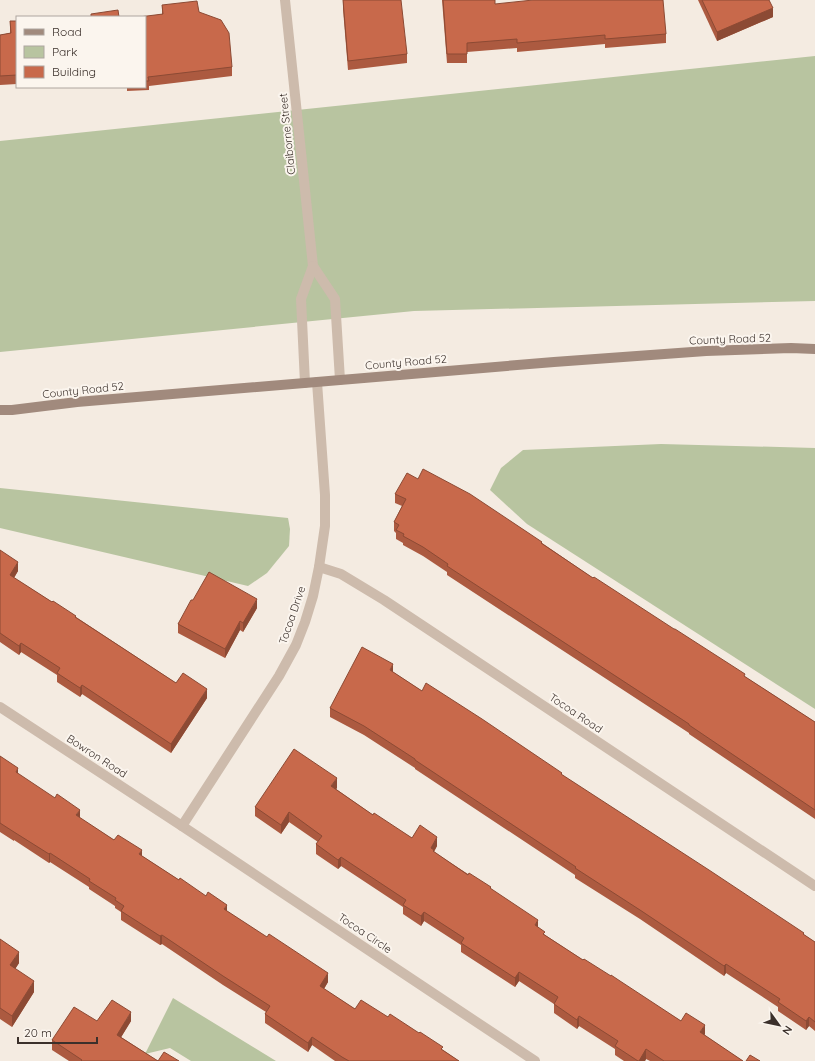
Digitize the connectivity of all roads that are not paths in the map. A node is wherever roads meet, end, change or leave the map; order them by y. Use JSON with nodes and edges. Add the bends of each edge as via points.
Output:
{"nodes":[{"id":1,"x":285,"y":0,"type":"edge"},
{"id":2,"x":313,"y":266,"type":"junction"},
{"id":3,"x":815,"y":349,"type":"edge"},
{"id":4,"x":340,"y":380,"type":"junction"},
{"id":5,"x":317,"y":382,"type":"junction"},
{"id":6,"x":304,"y":383,"type":"junction"},
{"id":7,"x":0,"y":410,"type":"edge"},
{"id":8,"x":319,"y":567,"type":"junction"},
{"id":9,"x":0,"y":706,"type":"edge"},
{"id":10,"x":182,"y":826,"type":"junction"},
{"id":11,"x":815,"y":886,"type":"edge"},
{"id":12,"x":535,"y":1061,"type":"edge"}],
"edges":[{"from":1,"to":2,"type":"street","name":"Claiborne Street"},
{"from":2,"to":4,"type":"street","name":"Claiborne Street","via":[[335,299]]},
{"from":2,"to":6,"type":"street","name":"Claiborne Street","via":[[301,299]]},
{"from":3,"to":4,"type":"main road","name":"County Road 52","via":[[706,351]]},
{"from":4,"to":5,"type":"main road","name":"County Road 52"},
{"from":5,"to":6,"type":"main road","name":"County Road 52"},
{"from":5,"to":8,"type":"street","name":"Tocoa Drive","via":[[325,496],[325,526]]},
{"from":6,"to":7,"type":"main road","name":"County Road 52"},
{"from":8,"to":10,"type":"street","name":"Tocoa Drive","via":[[305,622],[280,676]]},
{"from":8,"to":11,"type":"street","name":"Tocoa Road","via":[[341,574],[384,600]]},
{"from":9,"to":10,"type":"street","name":"Bowron Road"},
{"from":10,"to":12,"type":"street","name":"Tocoa Circle"}]}
